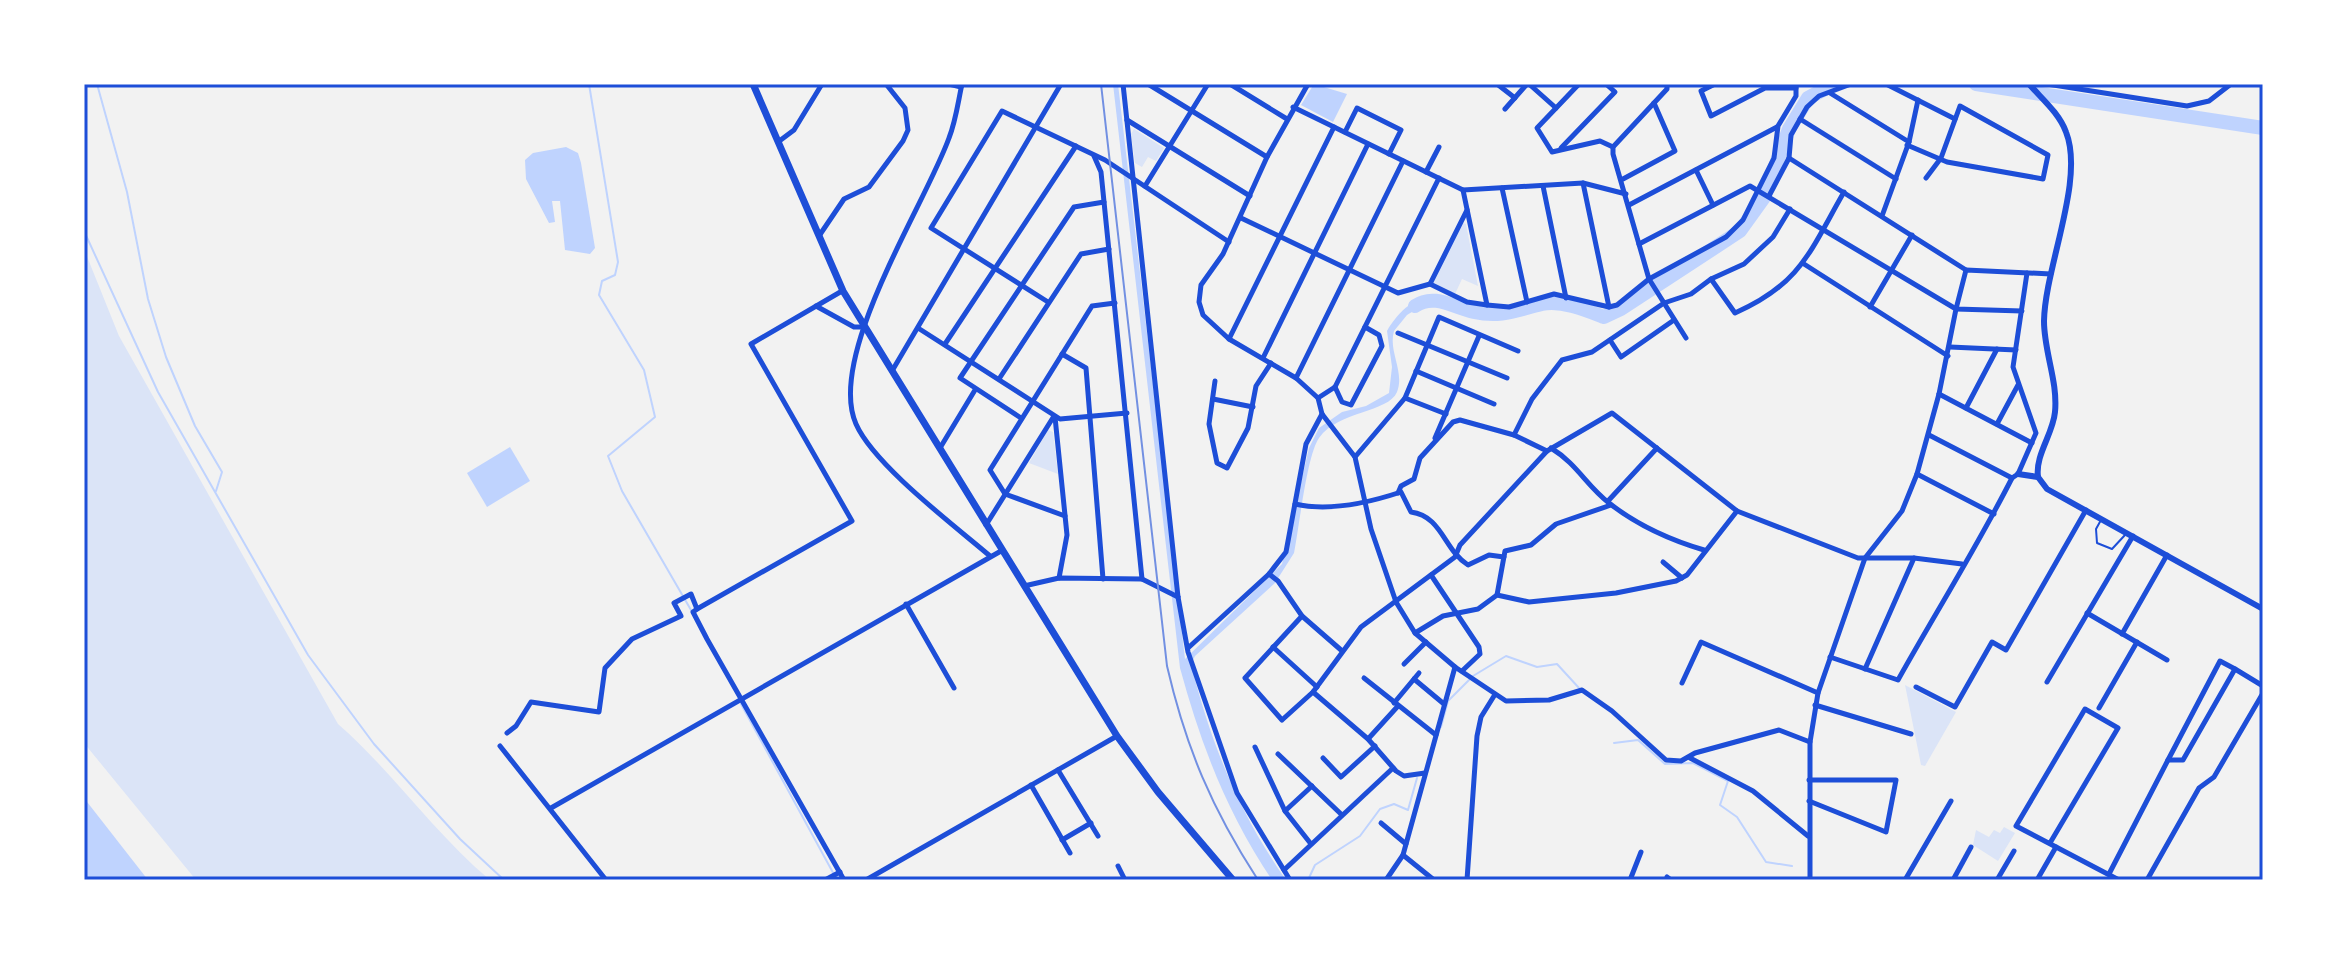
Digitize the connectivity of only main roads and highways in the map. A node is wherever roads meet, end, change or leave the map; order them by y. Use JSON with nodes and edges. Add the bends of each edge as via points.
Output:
{"nodes":[{"id":1,"x":753,"y":84,"type":"edge"},
{"id":2,"x":1231,"y":879,"type":"edge"}],
"edges":[{"from":1,"to":2,"type":"main road","via":[[818,238],[864,327],[1117,736]]}]}
